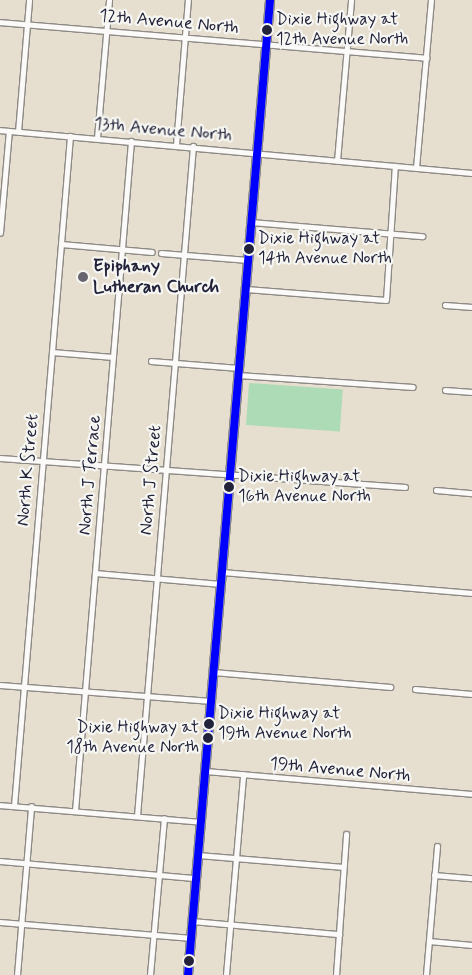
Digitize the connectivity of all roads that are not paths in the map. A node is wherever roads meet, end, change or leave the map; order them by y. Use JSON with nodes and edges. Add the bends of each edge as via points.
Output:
{"nodes":[{"id":1,"x":30,"y":0,"type":"edge"},
{"id":2,"x":109,"y":0,"type":"edge"},
{"id":3,"x":188,"y":0,"type":"edge"},
{"id":4,"x":270,"y":0,"type":"edge"},
{"id":5,"x":351,"y":0,"type":"edge"},
{"id":6,"x":431,"y":0,"type":"edge"},
{"id":7,"x":0,"y":22,"type":"edge"},
{"id":8,"x":27,"y":24,"type":"junction"},
{"id":9,"x":106,"y":31,"type":"junction"},
{"id":10,"x":185,"y":37,"type":"junction"},
{"id":11,"x":266,"y":44,"type":"junction"},
{"id":12,"x":347,"y":51,"type":"junction"},
{"id":13,"x":426,"y":58,"type":"junction"},
{"id":14,"x":0,"y":130,"type":"edge"},
{"id":15,"x":9,"y":131,"type":"junction"},
{"id":16,"x":18,"y":132,"type":"junction"},
{"id":17,"x":70,"y":136,"type":"junction"},
{"id":18,"x":97,"y":138,"type":"junction"},
{"id":19,"x":132,"y":141,"type":"junction"},
{"id":20,"x":176,"y":145,"type":"junction"},
{"id":21,"x":193,"y":146,"type":"junction"},
{"id":22,"x":257,"y":152,"type":"junction"},
{"id":23,"x":337,"y":161,"type":"junction"},
{"id":24,"x":395,"y":166,"type":"junction"},
{"id":25,"x":416,"y":168,"type":"junction"},
{"id":26,"x":472,"y":173,"type":"edge"},
{"id":27,"x":251,"y":222,"type":"junction"},
{"id":28,"x":0,"y":233,"type":"edge"},
{"id":29,"x":390,"y":234,"type":"junction"},
{"id":30,"x":422,"y":236,"type":"dead end"},
{"id":31,"x":61,"y":244,"type":"junction"},
{"id":32,"x":122,"y":249,"type":"junction"},
{"id":33,"x":152,"y":252,"type":"dead end"},
{"id":34,"x":161,"y":253,"type":"dead end"},
{"id":35,"x":184,"y":254,"type":"junction"},
{"id":36,"x":248,"y":260,"type":"junction"},
{"id":37,"x":246,"y":289,"type":"junction"},
{"id":38,"x":446,"y":305,"type":"dead end"},
{"id":39,"x":472,"y":308,"type":"edge"},
{"id":40,"x":52,"y":352,"type":"junction"},
{"id":41,"x":114,"y":357,"type":"junction"},
{"id":42,"x":151,"y":360,"type":"dead end"},
{"id":43,"x":175,"y":362,"type":"junction"},
{"id":44,"x":239,"y":371,"type":"junction"},
{"id":45,"x":412,"y":387,"type":"dead end"},
{"id":46,"x":445,"y":390,"type":"dead end"},
{"id":47,"x":472,"y":392,"type":"edge"},
{"id":48,"x":0,"y":458,"type":"edge"},
{"id":49,"x":43,"y":461,"type":"junction"},
{"id":50,"x":104,"y":467,"type":"junction"},
{"id":51,"x":166,"y":472,"type":"junction"},
{"id":52,"x":230,"y":475,"type":"junction"},
{"id":53,"x":405,"y":487,"type":"dead end"},
{"id":54,"x":436,"y":490,"type":"dead end"},
{"id":55,"x":472,"y":493,"type":"edge"},
{"id":56,"x":222,"y":572,"type":"junction"},
{"id":57,"x":95,"y":574,"type":"junction"},
{"id":58,"x":157,"y":579,"type":"junction"},
{"id":59,"x":221,"y":584,"type":"junction"},
{"id":60,"x":472,"y":593,"type":"edge"},
{"id":61,"x":214,"y":672,"type":"junction"},
{"id":62,"x":0,"y":685,"type":"edge"},
{"id":63,"x":390,"y":687,"type":"dead end"},
{"id":64,"x":24,"y":688,"type":"junction"},
{"id":65,"x":415,"y":689,"type":"dead end"},
{"id":66,"x":85,"y":693,"type":"junction"},
{"id":67,"x":472,"y":694,"type":"edge"},
{"id":68,"x":148,"y":696,"type":"junction"},
{"id":69,"x":211,"y":701,"type":"junction"},
{"id":70,"x":205,"y":771,"type":"junction"},
{"id":71,"x":243,"y":775,"type":"junction"},
{"id":72,"x":472,"y":794,"type":"edge"},
{"id":73,"x":0,"y":805,"type":"edge"},
{"id":74,"x":14,"y":806,"type":"junction"},
{"id":75,"x":31,"y":807,"type":"junction"},
{"id":76,"x":76,"y":811,"type":"junction"},
{"id":77,"x":137,"y":816,"type":"junction"},
{"id":78,"x":164,"y":819,"type":"junction"},
{"id":79,"x":201,"y":822,"type":"junction"},
{"id":80,"x":346,"y":834,"type":"dead end"},
{"id":81,"x":437,"y":846,"type":"dead end"},
{"id":82,"x":198,"y":855,"type":"junction"},
{"id":83,"x":236,"y":858,"type":"junction"},
{"id":84,"x":0,"y":861,"type":"edge"},
{"id":85,"x":26,"y":864,"type":"junction"},
{"id":86,"x":344,"y":867,"type":"junction"},
{"id":87,"x":159,"y":875,"type":"junction"},
{"id":88,"x":434,"y":875,"type":"junction"},
{"id":89,"x":196,"y":878,"type":"junction"},
{"id":90,"x":472,"y":878,"type":"edge"},
{"id":91,"x":192,"y":921,"type":"junction"},
{"id":92,"x":0,"y":922,"type":"edge"},
{"id":93,"x":21,"y":924,"type":"junction"},
{"id":94,"x":230,"y":924,"type":"junction"},
{"id":95,"x":339,"y":934,"type":"junction"},
{"id":96,"x":154,"y":935,"type":"junction"},
{"id":97,"x":191,"y":938,"type":"junction"},
{"id":98,"x":429,"y":941,"type":"junction"},
{"id":99,"x":472,"y":945,"type":"edge"},
{"id":100,"x":17,"y":975,"type":"edge"},
{"id":101,"x":150,"y":975,"type":"edge"},
{"id":102,"x":188,"y":975,"type":"edge"},
{"id":103,"x":226,"y":975,"type":"edge"},
{"id":104,"x":336,"y":975,"type":"edge"},
{"id":105,"x":426,"y":975,"type":"edge"}],
"edges":[{"from":1,"to":8,"type":"street"},
{"from":2,"to":9,"type":"street"},
{"from":3,"to":10,"type":"street"},
{"from":4,"to":11,"type":"main road"},
{"from":5,"to":12,"type":"street"},
{"from":6,"to":13,"type":"street"},
{"from":7,"to":8,"type":"street","name":"12th Avenue North"},
{"from":8,"to":9,"type":"street","name":"12th Avenue North"},
{"from":8,"to":16,"type":"street"},
{"from":9,"to":10,"type":"street","name":"12th Avenue North"},
{"from":9,"to":18,"type":"street"},
{"from":10,"to":11,"type":"street","name":"12th Avenue North"},
{"from":10,"to":20,"type":"street"},
{"from":11,"to":12,"type":"street","name":"12th Avenue North"},
{"from":11,"to":22,"type":"main road"},
{"from":12,"to":13,"type":"street","name":"12th Avenue North"},
{"from":12,"to":23,"type":"street"},
{"from":13,"to":25,"type":"street"},
{"from":14,"to":15,"type":"street","name":"13th Avenue North"},
{"from":15,"to":16,"type":"street","name":"13th Avenue North"},
{"from":15,"to":28,"type":"street"},
{"from":16,"to":17,"type":"street","name":"13th Avenue North"},
{"from":17,"to":18,"type":"street","name":"13th Avenue North"},
{"from":17,"to":31,"type":"street","name":"North K Street"},
{"from":18,"to":19,"type":"street","name":"13th Avenue North"},
{"from":19,"to":20,"type":"street","name":"13th Avenue North"},
{"from":19,"to":32,"type":"street","name":"North J Terrace"},
{"from":20,"to":21,"type":"street","name":"13th Avenue North"},
{"from":21,"to":22,"type":"street","name":"13th Avenue North"},
{"from":21,"to":35,"type":"street","name":"North J Street"},
{"from":22,"to":23,"type":"street","name":"13th Avenue North"},
{"from":22,"to":27,"type":"main road"},
{"from":23,"to":24,"type":"street","name":"13th Avenue North"},
{"from":24,"to":25,"type":"street","name":"13th Avenue North"},
{"from":24,"to":29,"type":"street"},
{"from":25,"to":26,"type":"street","name":"13th Avenue North"},
{"from":27,"to":29,"type":"street"},
{"from":27,"to":36,"type":"main road"},
{"from":29,"to":30,"type":"street"},
{"from":29,"to":37,"type":"street","via":[[386,300]]},
{"from":31,"to":32,"type":"street"},
{"from":31,"to":40,"type":"street","name":"North K Street"},
{"from":32,"to":33,"type":"street"},
{"from":32,"to":41,"type":"street","name":"North J Terrace"},
{"from":34,"to":35,"type":"street"},
{"from":35,"to":36,"type":"street"},
{"from":35,"to":43,"type":"street","name":"North J Street"},
{"from":36,"to":37,"type":"main road"},
{"from":37,"to":44,"type":"main road"},
{"from":38,"to":39,"type":"street"},
{"from":40,"to":41,"type":"street"},
{"from":40,"to":49,"type":"street","name":"North K Street"},
{"from":41,"to":50,"type":"street","name":"North J Terrace"},
{"from":42,"to":43,"type":"street"},
{"from":43,"to":44,"type":"street"},
{"from":43,"to":51,"type":"street","name":"North J Street"},
{"from":44,"to":45,"type":"street"},
{"from":44,"to":52,"type":"main road"},
{"from":46,"to":47,"type":"street"},
{"from":48,"to":49,"type":"street"},
{"from":49,"to":50,"type":"street"},
{"from":49,"to":64,"type":"street","name":"North K Street"},
{"from":50,"to":51,"type":"street"},
{"from":50,"to":57,"type":"street","name":"North J Terrace"},
{"from":51,"to":52,"type":"street"},
{"from":51,"to":58,"type":"street","name":"North J Street"},
{"from":52,"to":53,"type":"street"},
{"from":52,"to":56,"type":"main road"},
{"from":54,"to":55,"type":"street"},
{"from":56,"to":59,"type":"main road"},
{"from":56,"to":60,"type":"street"},
{"from":57,"to":58,"type":"street"},
{"from":57,"to":66,"type":"street","name":"North J Terrace"},
{"from":58,"to":59,"type":"street"},
{"from":58,"to":68,"type":"street","name":"North J Street"},
{"from":59,"to":61,"type":"main road"},
{"from":61,"to":63,"type":"street"},
{"from":61,"to":69,"type":"main road"},
{"from":62,"to":64,"type":"street"},
{"from":64,"to":66,"type":"street"},
{"from":64,"to":74,"type":"street","name":"North K Street"},
{"from":65,"to":67,"type":"street"},
{"from":66,"to":68,"type":"street"},
{"from":66,"to":76,"type":"street","name":"North J Terrace"},
{"from":68,"to":69,"type":"street"},
{"from":68,"to":77,"type":"street","name":"North J Street"},
{"from":69,"to":70,"type":"main road"},
{"from":70,"to":71,"type":"street","name":"19th Avenue North"},
{"from":70,"to":79,"type":"main road"},
{"from":71,"to":72,"type":"street","name":"19th Avenue North"},
{"from":71,"to":83,"type":"street"},
{"from":73,"to":74,"type":"street"},
{"from":74,"to":75,"type":"street"},
{"from":75,"to":76,"type":"street"},
{"from":75,"to":85,"type":"street"},
{"from":76,"to":77,"type":"street"},
{"from":77,"to":78,"type":"street"},
{"from":78,"to":79,"type":"street"},
{"from":78,"to":87,"type":"street"},
{"from":79,"to":82,"type":"main road"},
{"from":80,"to":86,"type":"street"},
{"from":81,"to":88,"type":"street"},
{"from":82,"to":83,"type":"street"},
{"from":82,"to":89,"type":"main road"},
{"from":83,"to":86,"type":"street"},
{"from":83,"to":94,"type":"street"},
{"from":84,"to":85,"type":"street"},
{"from":85,"to":87,"type":"street"},
{"from":85,"to":93,"type":"street"},
{"from":86,"to":95,"type":"street"},
{"from":87,"to":89,"type":"street"},
{"from":87,"to":96,"type":"street"},
{"from":88,"to":90,"type":"street"},
{"from":88,"to":98,"type":"street"},
{"from":89,"to":91,"type":"main road"},
{"from":91,"to":94,"type":"street"},
{"from":91,"to":97,"type":"main road"},
{"from":92,"to":93,"type":"street"},
{"from":93,"to":96,"type":"street"},
{"from":93,"to":100,"type":"street"},
{"from":94,"to":95,"type":"street"},
{"from":94,"to":103,"type":"street"},
{"from":95,"to":104,"type":"street"},
{"from":96,"to":97,"type":"street"},
{"from":96,"to":101,"type":"street"},
{"from":97,"to":102,"type":"main road"},
{"from":98,"to":99,"type":"street"},
{"from":98,"to":105,"type":"street"}]}
